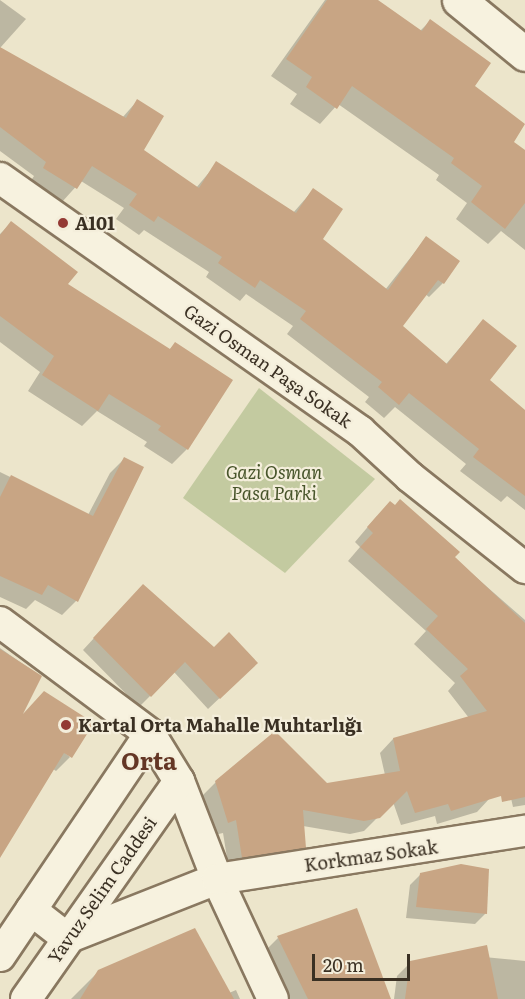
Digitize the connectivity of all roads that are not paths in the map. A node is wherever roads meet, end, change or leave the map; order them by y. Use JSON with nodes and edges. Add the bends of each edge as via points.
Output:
{"nodes":[{"id":1,"x":459,"y":0,"type":"edge"},
{"id":2,"x":525,"y":54,"type":"edge"},
{"id":3,"x":0,"y":178,"type":"edge"},
{"id":4,"x":525,"y":568,"type":"edge"},
{"id":5,"x":0,"y":622,"type":"edge"},
{"id":6,"x":150,"y":734,"type":"junction"},
{"id":7,"x":179,"y":781,"type":"junction"},
{"id":8,"x":525,"y":831,"type":"edge"},
{"id":9,"x":216,"y":879,"type":"junction"},
{"id":10,"x":31,"y":910,"type":"junction"},
{"id":11,"x":67,"y":938,"type":"junction"},
{"id":12,"x":0,"y":956,"type":"edge"},
{"id":13,"x":26,"y":999,"type":"edge"},
{"id":14,"x":273,"y":999,"type":"edge"}],
"edges":[{"from":1,"to":2,"type":"street"},
{"from":3,"to":4,"type":"street","name":"Gazi Osman Paşa Sokak","via":[[360,431]]},
{"from":5,"to":6,"type":"street"},
{"from":6,"to":7,"type":"street"},
{"from":6,"to":10,"type":"street"},
{"from":7,"to":9,"type":"street"},
{"from":7,"to":11,"type":"street","name":"Yavuz Selim Caddesi"},
{"from":8,"to":9,"type":"street","name":"Korkmaz Sokak"},
{"from":9,"to":11,"type":"street","name":"Korkmaz Sokak"},
{"from":9,"to":14,"type":"street"},
{"from":10,"to":11,"type":"street"},
{"from":10,"to":12,"type":"street"},
{"from":11,"to":13,"type":"street","name":"Yavuz Selim Caddesi"}]}
